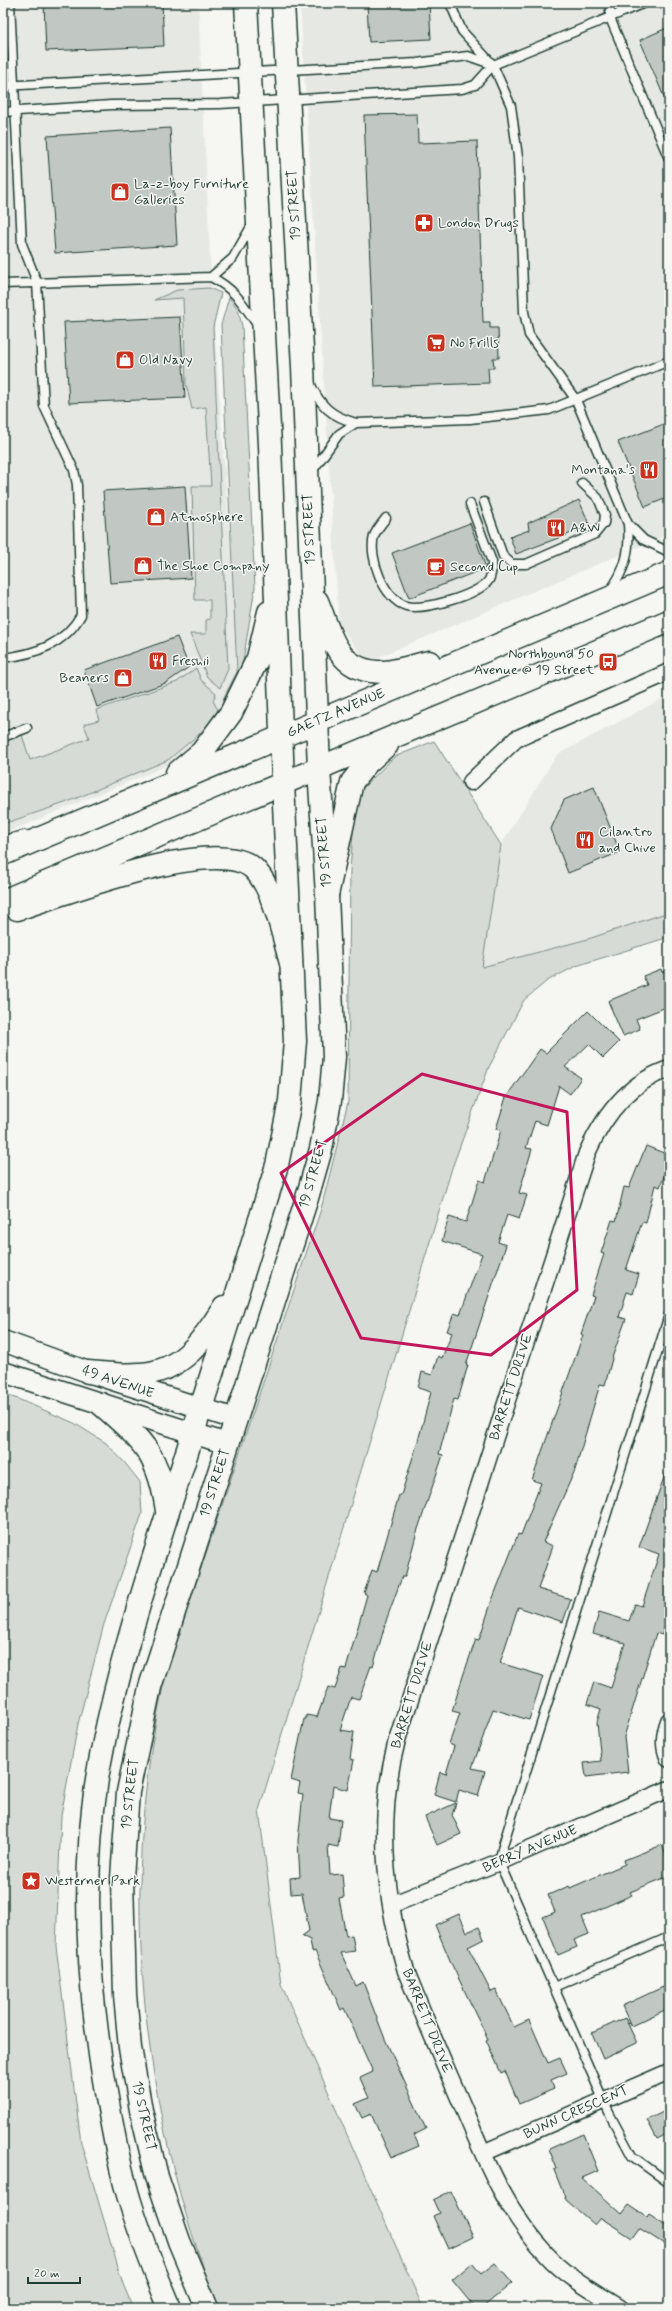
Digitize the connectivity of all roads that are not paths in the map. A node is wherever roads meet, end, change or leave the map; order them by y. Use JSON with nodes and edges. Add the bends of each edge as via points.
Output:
{"nodes":[{"id":1,"x":10,"y":3,"type":"edge"},
{"id":2,"x":246,"y":3,"type":"edge"},
{"id":3,"x":283,"y":3,"type":"edge"},
{"id":4,"x":450,"y":3,"type":"edge"},
{"id":5,"x":610,"y":3,"type":"edge"},
{"id":6,"x":645,"y":3,"type":"edge"},
{"id":7,"x":610,"y":18,"type":"junction"},
{"id":8,"x":493,"y":65,"type":"junction"},
{"id":9,"x":287,"y":69,"type":"junction"},
{"id":10,"x":249,"y":72,"type":"junction"},
{"id":11,"x":14,"y":85,"type":"junction"},
{"id":12,"x":3,"y":86,"type":"edge"},
{"id":13,"x":288,"y":100,"type":"junction"},
{"id":14,"x":251,"y":102,"type":"junction"},
{"id":15,"x":15,"y":111,"type":"junction"},
{"id":16,"x":3,"y":112,"type":"edge"},
{"id":17,"x":669,"y":159,"type":"edge"},
{"id":18,"x":256,"y":217,"type":"junction"},
{"id":19,"x":212,"y":277,"type":"junction"},
{"id":20,"x":37,"y":282,"type":"junction"},
{"id":21,"x":3,"y":284,"type":"edge"},
{"id":22,"x":264,"y":335,"type":"junction"},
{"id":23,"x":669,"y":361,"type":"edge"},
{"id":24,"x":303,"y":367,"type":"junction"},
{"id":25,"x":576,"y":400,"type":"junction"},
{"id":26,"x":356,"y":423,"type":"junction"},
{"id":27,"x":307,"y":479,"type":"junction"},
{"id":28,"x":582,"y":483,"type":"dead end"},
{"id":29,"x":484,"y":502,"type":"dead end"},
{"id":30,"x":470,"y":504,"type":"dead end"},
{"id":31,"x":386,"y":518,"type":"dead end"},
{"id":32,"x":628,"y":524,"type":"junction"},
{"id":33,"x":669,"y":552,"type":"edge"},
{"id":34,"x":669,"y":573,"type":"edge"},
{"id":35,"x":276,"y":581,"type":"junction"},
{"id":36,"x":312,"y":588,"type":"junction"},
{"id":37,"x":602,"y":601,"type":"junction"},
{"id":38,"x":669,"y":621,"type":"edge"},
{"id":39,"x":475,"y":653,"type":"junction"},
{"id":40,"x":3,"y":658,"type":"edge"},
{"id":41,"x":669,"y":672,"type":"edge"},
{"id":42,"x":317,"y":721,"type":"junction"},
{"id":43,"x":27,"y":728,"type":"dead end"},
{"id":44,"x":281,"y":736,"type":"junction"},
{"id":45,"x":396,"y":736,"type":"junction"},
{"id":46,"x":3,"y":737,"type":"edge"},
{"id":47,"x":318,"y":768,"type":"junction"},
{"id":48,"x":283,"y":782,"type":"junction"},
{"id":49,"x":470,"y":782,"type":"dead end"},
{"id":50,"x":159,"y":788,"type":"junction"},
{"id":51,"x":89,"y":817,"type":"junction"},
{"id":52,"x":3,"y":840,"type":"edge"},
{"id":53,"x":3,"y":854,"type":"edge"},
{"id":54,"x":327,"y":895,"type":"junction"},
{"id":55,"x":3,"y":901,"type":"edge"},
{"id":56,"x":3,"y":913,"type":"edge"},
{"id":57,"x":291,"y":963,"type":"junction"},
{"id":58,"x":669,"y":1069,"type":"edge"},
{"id":59,"x":242,"y":1279,"type":"junction"},
{"id":60,"x":669,"y":1316,"type":"edge"},
{"id":61,"x":3,"y":1341,"type":"edge"},
{"id":62,"x":3,"y":1372,"type":"edge"},
{"id":63,"x":88,"y":1372,"type":"junction"},
{"id":64,"x":101,"y":1404,"type":"junction"},
{"id":65,"x":201,"y":1409,"type":"junction"},
{"id":66,"x":235,"y":1419,"type":"junction"},
{"id":67,"x":194,"y":1432,"type":"junction"},
{"id":68,"x":228,"y":1444,"type":"junction"},
{"id":69,"x":168,"y":1514,"type":"junction"},
{"id":70,"x":669,"y":1721,"type":"edge"},
{"id":71,"x":669,"y":1759,"type":"edge"},
{"id":72,"x":669,"y":1790,"type":"edge"},
{"id":73,"x":499,"y":1862,"type":"junction"},
{"id":74,"x":391,"y":1905,"type":"junction"},
{"id":75,"x":669,"y":1937,"type":"edge"},
{"id":76,"x":554,"y":1987,"type":"junction"},
{"id":77,"x":669,"y":2072,"type":"edge"},
{"id":78,"x":603,"y":2100,"type":"junction"},
{"id":79,"x":482,"y":2153,"type":"junction"},
{"id":80,"x":669,"y":2183,"type":"edge"},
{"id":81,"x":170,"y":2308,"type":"edge"},
{"id":82,"x":207,"y":2308,"type":"edge"},
{"id":83,"x":620,"y":2308,"type":"edge"}],
"edges":[{"from":1,"to":11,"type":"lane"},
{"from":2,"to":10,"type":"main road"},
{"from":3,"to":9,"type":"main road","name":"19 STREET"},
{"from":4,"to":8,"type":"lane","via":[[462,31]]},
{"from":5,"to":7,"type":"lane"},
{"from":6,"to":7,"type":"lane"},
{"from":7,"to":8,"type":"lane"},
{"from":7,"to":17,"type":"lane"},
{"from":8,"to":9,"type":"lane","via":[[468,56],[424,62]]},
{"from":8,"to":13,"type":"lane","via":[[475,85],[462,89]]},
{"from":8,"to":25,"type":"lane","via":[[511,106],[514,120],[525,323],[530,335]]},
{"from":9,"to":10,"type":"lane"},
{"from":9,"to":13,"type":"main road","name":"19 STREET"},
{"from":10,"to":11,"type":"lane"},
{"from":10,"to":14,"type":"main road"},
{"from":11,"to":12,"type":"lane"},
{"from":11,"to":15,"type":"lane"},
{"from":13,"to":14,"type":"lane"},
{"from":13,"to":24,"type":"main road","name":"19 STREET"},
{"from":14,"to":15,"type":"lane","via":[[111,105]]},
{"from":14,"to":18,"type":"main road"},
{"from":15,"to":16,"type":"lane"},
{"from":15,"to":20,"type":"lane","via":[[22,244]]},
{"from":18,"to":19,"type":"lane","via":[[236,254]]},
{"from":18,"to":22,"type":"main road"},
{"from":19,"to":20,"type":"lane"},
{"from":19,"to":22,"type":"lane","via":[[240,297]]},
{"from":20,"to":21,"type":"lane"},
{"from":20,"to":40,"type":"lane","via":[[44,406],[74,470],[77,485],[82,615],[74,627],[57,642],[36,652]]},
{"from":22,"to":35,"type":"main road"},
{"from":23,"to":25,"type":"lane"},
{"from":24,"to":26,"type":"lane","via":[[324,406],[338,418]]},
{"from":24,"to":27,"type":"main road","name":"19 STREET"},
{"from":25,"to":26,"type":"lane","via":[[549,410],[470,419]]},
{"from":25,"to":32,"type":"lane"},
{"from":26,"to":27,"type":"lane","via":[[339,434]]},
{"from":27,"to":36,"type":"main road","name":"19 STREET"},
{"from":28,"to":29,"type":"lane","via":[[598,498],[605,515],[601,529],[596,534],[526,564],[512,564],[503,556]]},
{"from":30,"to":31,"type":"lane","via":[[492,562],[492,572],[489,580],[476,590],[437,605],[416,608],[404,606],[386,591],[374,556],[374,534]]},
{"from":32,"to":33,"type":"lane","via":[[644,540]]},
{"from":32,"to":37,"type":"lane","via":[[628,553],[625,567]]},
{"from":34,"to":37,"type":"main road","name":"GAETZ AVENUE"},
{"from":35,"to":44,"type":"main road"},
{"from":35,"to":50,"type":"main road","via":[[258,658],[231,713],[202,752]]},
{"from":36,"to":39,"type":"main road","via":[[340,651],[350,665],[385,672]]},
{"from":36,"to":42,"type":"main road","name":"19 STREET"},
{"from":37,"to":39,"type":"main road","name":"GAETZ AVENUE"},
{"from":38,"to":45,"type":"main road"},
{"from":39,"to":42,"type":"main road","name":"GAETZ AVENUE"},
{"from":41,"to":49,"type":"street","via":[[516,739]]},
{"from":42,"to":44,"type":"main road","name":"GAETZ AVENUE"},
{"from":42,"to":47,"type":"main road","name":"19 STREET"},
{"from":43,"to":46,"type":"lane"},
{"from":44,"to":48,"type":"main road"},
{"from":44,"to":50,"type":"main road","name":"GAETZ AVENUE"},
{"from":45,"to":47,"type":"main road"},
{"from":45,"to":54,"type":"main road","via":[[368,762],[352,782]]},
{"from":47,"to":48,"type":"main road"},
{"from":47,"to":54,"type":"main road","name":"19 STREET"},
{"from":48,"to":55,"type":"main road"},
{"from":48,"to":57,"type":"main road"},
{"from":50,"to":51,"type":"main road","name":"GAETZ AVENUE"},
{"from":51,"to":52,"type":"lane"},
{"from":51,"to":53,"type":"main road","name":"GAETZ AVENUE"},
{"from":54,"to":66,"type":"main road","name":"19 STREET","via":[[334,1033],[330,1100],[321,1149],[307,1198]]},
{"from":56,"to":57,"type":"main road","via":[[171,863],[208,857],[226,858],[242,861],[253,868],[264,883]]},
{"from":57,"to":59,"type":"main road","via":[[295,1041],[290,1101],[277,1165]]},
{"from":58,"to":74,"type":"street","name":"BARRETT DRIVE","via":[[646,1080],[614,1106],[594,1136],[582,1168],[391,1764],[386,1861]]},
{"from":59,"to":63,"type":"main road","via":[[205,1338],[186,1357],[160,1370],[140,1374]]},
{"from":59,"to":65,"type":"main road"},
{"from":60,"to":73,"type":"lane"},
{"from":61,"to":63,"type":"street","name":"49 AVENUE"},
{"from":62,"to":64,"type":"street","name":"49 AVENUE"},
{"from":63,"to":65,"type":"street","name":"49 AVENUE"},
{"from":64,"to":67,"type":"street","name":"49 AVENUE"},
{"from":64,"to":69,"type":"main road","via":[[135,1434],[150,1453],[162,1484]]},
{"from":65,"to":66,"type":"street","name":"49 AVENUE"},
{"from":65,"to":67,"type":"main road"},
{"from":66,"to":68,"type":"main road","name":"19 STREET"},
{"from":67,"to":68,"type":"street","name":"49 AVENUE"},
{"from":67,"to":69,"type":"main road"},
{"from":68,"to":82,"type":"main road","name":"19 STREET","via":[[150,1687],[128,1792],[122,1878],[125,1995],[130,2048],[141,2110],[157,2177],[179,2241]]},
{"from":69,"to":81,"type":"main road","via":[[111,1708],[97,1781],[90,1850],[89,1929],[98,2048],[112,2125],[131,2205]]},
{"from":70,"to":71,"type":"street","via":[[664,1746]]},
{"from":72,"to":73,"type":"street","name":"BERRY AVENUE"},
{"from":73,"to":74,"type":"street","name":"BERRY AVENUE"},
{"from":73,"to":76,"type":"lane"},
{"from":74,"to":79,"type":"street","name":"BARRETT DRIVE","via":[[406,1971]]},
{"from":75,"to":76,"type":"lane"},
{"from":76,"to":78,"type":"lane"},
{"from":77,"to":78,"type":"street","name":"BUNN CRESCENT"},
{"from":78,"to":79,"type":"street","name":"BUNN CRESCENT"},
{"from":78,"to":80,"type":"lane","via":[[632,2156]]},
{"from":79,"to":83,"type":"street","name":"BARRETT DRIVE","via":[[519,2221],[547,2256],[579,2282]]}]}
